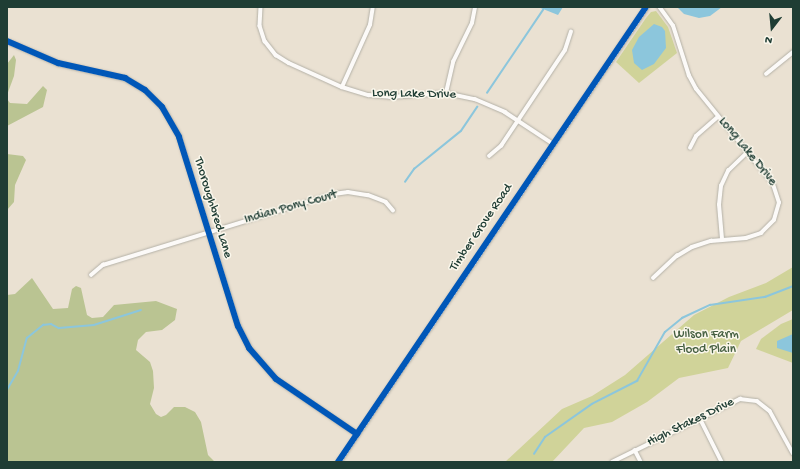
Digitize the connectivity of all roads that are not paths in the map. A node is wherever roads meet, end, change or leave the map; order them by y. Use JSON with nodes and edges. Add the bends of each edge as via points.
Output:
{"nodes":[{"id":1,"x":261,"y":7,"type":"edge"},
{"id":2,"x":373,"y":7,"type":"edge"},
{"id":3,"x":475,"y":7,"type":"edge"},
{"id":4,"x":646,"y":7,"type":"edge"},
{"id":5,"x":659,"y":7,"type":"edge"},
{"id":6,"x":571,"y":32,"type":"dead end"},
{"id":7,"x":7,"y":41,"type":"edge"},
{"id":8,"x":793,"y":52,"type":"edge"},
{"id":9,"x":766,"y":74,"type":"dead end"},
{"id":10,"x":342,"y":87,"type":"junction"},
{"id":11,"x":446,"y":93,"type":"junction"},
{"id":12,"x":718,"y":117,"type":"junction"},
{"id":13,"x":518,"y":120,"type":"junction"},
{"id":14,"x":552,"y":143,"type":"junction"},
{"id":15,"x":690,"y":148,"type":"dead end"},
{"id":16,"x":748,"y":152,"type":"junction"},
{"id":17,"x":489,"y":156,"type":"dead end"},
{"id":18,"x":393,"y":210,"type":"dead end"},
{"id":19,"x":209,"y":233,"type":"junction"},
{"id":20,"x":722,"y":239,"type":"junction"},
{"id":21,"x":91,"y":275,"type":"dead end"},
{"id":22,"x":653,"y":278,"type":"dead end"},
{"id":23,"x":700,"y":418,"type":"junction"},
{"id":24,"x":357,"y":434,"type":"junction"},
{"id":25,"x":635,"y":450,"type":"junction"},
{"id":26,"x":793,"y":453,"type":"edge"},
{"id":27,"x":338,"y":462,"type":"edge"},
{"id":28,"x":612,"y":462,"type":"edge"},
{"id":29,"x":641,"y":462,"type":"edge"},
{"id":30,"x":722,"y":462,"type":"edge"}],
"edges":[{"from":1,"to":10,"type":"street","name":"Long Lake Drive","via":[[262,34],[276,55]]},
{"from":2,"to":10,"type":"street","via":[[370,25]]},
{"from":3,"to":11,"type":"street","via":[[472,23],[453,62]]},
{"from":4,"to":14,"type":"street","name":"Timber Grove Road"},
{"from":5,"to":12,"type":"street","name":"Long Lake Drive","via":[[673,26],[691,81]]},
{"from":6,"to":13,"type":"street","via":[[565,50]]},
{"from":7,"to":19,"type":"street","name":"Thoroughbred Lane","via":[[58,63],[125,78],[154,98],[175,127]]},
{"from":8,"to":9,"type":"street"},
{"from":10,"to":11,"type":"street","name":"Long Lake Drive","via":[[383,97]]},
{"from":11,"to":13,"type":"street","name":"Long Lake Drive","via":[[483,101]]},
{"from":12,"to":15,"type":"street","via":[[696,136]]},
{"from":12,"to":16,"type":"street","name":"Long Lake Drive"},
{"from":13,"to":14,"type":"street","name":"Long Lake Drive"},
{"from":13,"to":17,"type":"street","via":[[501,146]]},
{"from":14,"to":24,"type":"street","name":"Timber Grove Road"},
{"from":16,"to":20,"type":"street","via":[[728,171],[721,186],[719,205]]},
{"from":16,"to":20,"type":"street","name":"Long Lake Drive","via":[[776,188],[779,197],[777,214],[771,225],[761,233],[746,238]]},
{"from":18,"to":19,"type":"street","name":"Indian Pony Court","via":[[386,202],[368,194],[341,193]]},
{"from":19,"to":21,"type":"street","name":"Indian Pony Court","via":[[104,265]]},
{"from":19,"to":24,"type":"street","name":"Thoroughbred Lane","via":[[238,326],[255,357],[280,382]]},
{"from":20,"to":22,"type":"street","name":"Long Lake Drive","via":[[688,250]]},
{"from":23,"to":25,"type":"street","name":"High Stakes Drive"},
{"from":23,"to":26,"type":"street","name":"High Stakes Drive","via":[[734,401],[757,401],[770,411]]},
{"from":23,"to":30,"type":"street"},
{"from":24,"to":27,"type":"street","name":"Timber Grove Road"},
{"from":25,"to":28,"type":"street","name":"High Stakes Drive"},
{"from":25,"to":29,"type":"street"}]}
